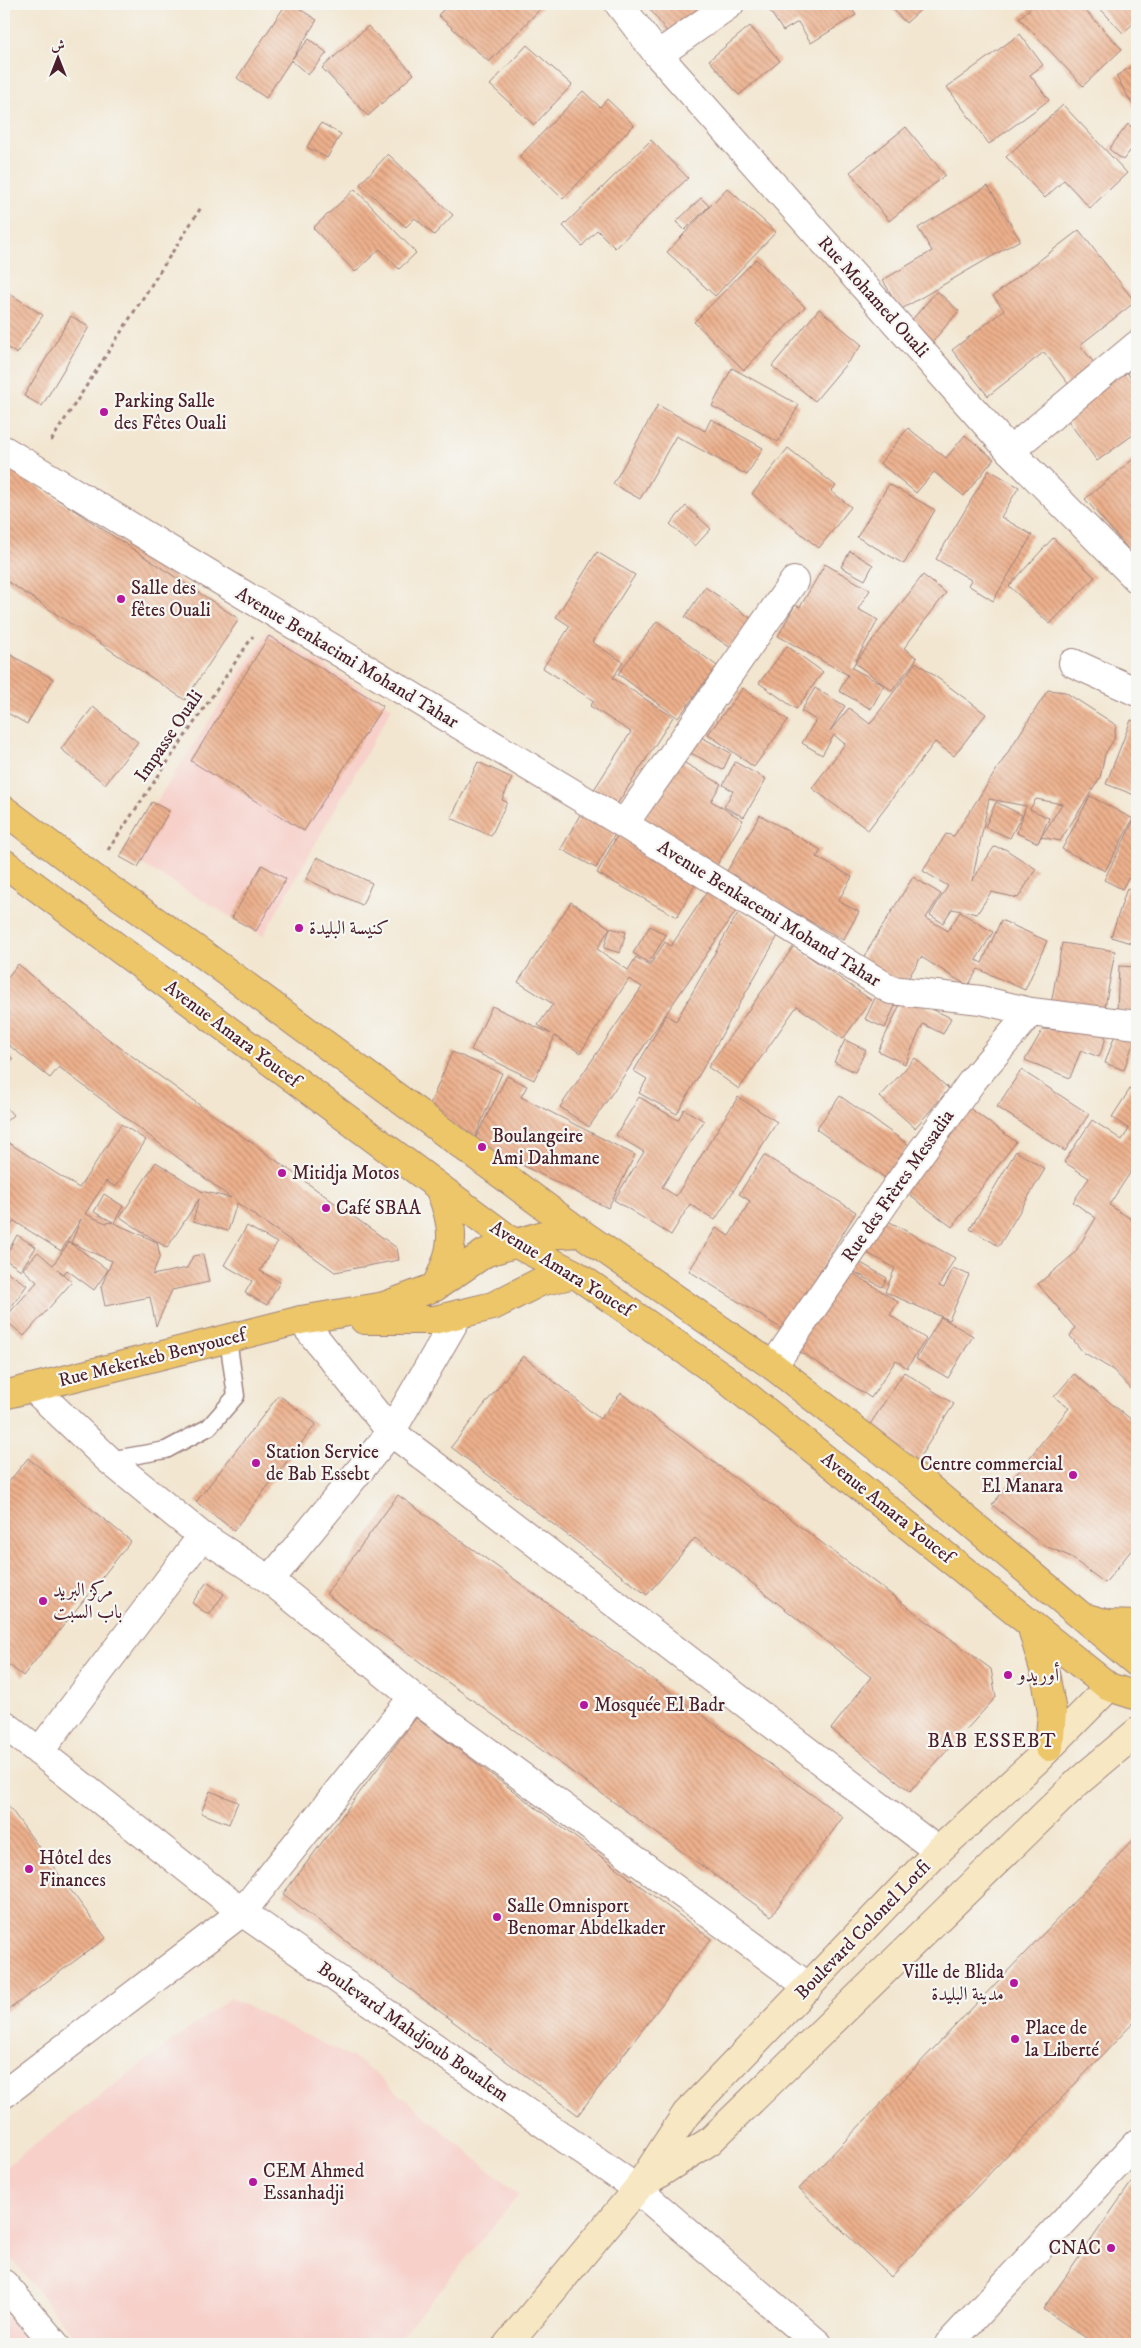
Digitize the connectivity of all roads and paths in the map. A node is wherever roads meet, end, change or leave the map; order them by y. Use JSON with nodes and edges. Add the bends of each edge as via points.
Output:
{"nodes":[{"id":1,"x":619,"y":4,"type":"edge"},
{"id":2,"x":730,"y":4,"type":"edge"},
{"id":3,"x":658,"y":55,"type":"junction"},
{"id":4,"x":202,"y":206,"type":"dead end"},
{"id":5,"x":1137,"y":345,"type":"edge"},
{"id":6,"x":4,"y":450,"type":"edge"},
{"id":7,"x":1010,"y":451,"type":"junction"},
{"id":8,"x":33,"y":468,"type":"junction"},
{"id":9,"x":1137,"y":579,"type":"edge"},
{"id":10,"x":794,"y":581,"type":"dead end"},
{"id":11,"x":270,"y":612,"type":"junction"},
{"id":12,"x":1073,"y":664,"type":"dead end"},
{"id":13,"x":1137,"y":692,"type":"edge"},
{"id":14,"x":485,"y":741,"type":"joint"},
{"id":15,"x":4,"y":810,"type":"edge"},
{"id":16,"x":624,"y":824,"type":"junction"},
{"id":17,"x":4,"y":862,"type":"edge"},
{"id":18,"x":91,"y":876,"type":"junction"},
{"id":19,"x":1032,"y":1012,"type":"junction"},
{"id":20,"x":1137,"y":1025,"type":"edge"},
{"id":21,"x":440,"y":1190,"type":"junction"},
{"id":22,"x":581,"y":1233,"type":"junction"},
{"id":23,"x":514,"y":1243,"type":"junction"},
{"id":24,"x":574,"y":1274,"type":"junction"},
{"id":25,"x":435,"y":1287,"type":"junction"},
{"id":26,"x":459,"y":1314,"type":"junction"},
{"id":27,"x":301,"y":1320,"type":"junction"},
{"id":28,"x":228,"y":1339,"type":"junction"},
{"id":29,"x":773,"y":1366,"type":"junction"},
{"id":30,"x":33,"y":1388,"type":"junction"},
{"id":31,"x":4,"y":1395,"type":"edge"},
{"id":32,"x":391,"y":1432,"type":"junction"},
{"id":33,"x":108,"y":1460,"type":"junction"},
{"id":34,"x":202,"y":1536,"type":"junction"},
{"id":35,"x":270,"y":1580,"type":"junction"},
{"id":36,"x":1084,"y":1617,"type":"junction"},
{"id":37,"x":1030,"y":1625,"type":"junction"},
{"id":38,"x":1137,"y":1625,"type":"edge"},
{"id":39,"x":1136,"y":1659,"type":"edge"},
{"id":40,"x":1109,"y":1688,"type":"junction"},
{"id":41,"x":1137,"y":1696,"type":"edge"},
{"id":42,"x":413,"y":1697,"type":"junction"},
{"id":43,"x":4,"y":1724,"type":"edge"},
{"id":44,"x":1137,"y":1732,"type":"edge"},
{"id":45,"x":1049,"y":1747,"type":"junction"},
{"id":46,"x":39,"y":1752,"type":"junction"},
{"id":47,"x":938,"y":1851,"type":"junction"},
{"id":48,"x":242,"y":1912,"type":"junction"},
{"id":49,"x":808,"y":1987,"type":"junction"},
{"id":50,"x":4,"y":2094,"type":"edge"},
{"id":51,"x":1137,"y":2143,"type":"edge"},
{"id":52,"x":637,"y":2189,"type":"junction"},
{"id":53,"x":4,"y":2284,"type":"edge"},
{"id":54,"x":55,"y":2344,"type":"edge"},
{"id":55,"x":508,"y":2344,"type":"edge"},
{"id":56,"x":818,"y":2344,"type":"edge"},
{"id":57,"x":949,"y":2344,"type":"edge"}],
"edges":[{"from":1,"to":3,"type":"street","name":"Rue Mohamed Ouali"},
{"from":2,"to":3,"type":"street"},
{"from":3,"to":7,"type":"street","name":"Rue Mohamed Ouali"},
{"from":4,"to":8,"type":"path"},
{"from":5,"to":7,"type":"street"},
{"from":6,"to":8,"type":"street","name":"Avenue Benkacimi Mohand Tahar"},
{"from":7,"to":9,"type":"street","name":"Rue Mohamed Ouali"},
{"from":8,"to":11,"type":"street","name":"Avenue Benkacimi Mohand Tahar"},
{"from":10,"to":16,"type":"street"},
{"from":11,"to":14,"type":"street","name":"Avenue Benkacimi Mohand Tahar"},
{"from":11,"to":18,"type":"path","name":"Impasse Ouali"},
{"from":12,"to":13,"type":"street"},
{"from":14,"to":16,"type":"street","name":"Avenue Benkacemi Mohand Tahar"},
{"from":15,"to":18,"type":"main road","name":"Avenue Amara Youcef"},
{"from":16,"to":19,"type":"street","name":"Avenue Benkacemi Mohand Tahar","via":[[891,990],[981,1000]]},
{"from":17,"to":21,"type":"main road","name":"Avenue Amara Youcef"},
{"from":18,"to":22,"type":"main road","name":"Avenue Amara Youcef","via":[[204,955]]},
{"from":19,"to":20,"type":"street","name":"Avenue Benkacemi Mohand Tahar"},
{"from":19,"to":29,"type":"street","name":"Rue des Frères Messadia","via":[[973,1080]]},
{"from":21,"to":23,"type":"main road","name":"Avenue Amara Youcef"},
{"from":21,"to":25,"type":"main road","via":[[450,1213],[452,1239],[447,1264]]},
{"from":22,"to":23,"type":"main road","via":[[543,1235]]},
{"from":22,"to":29,"type":"main road","name":"Avenue Amara Youcef"},
{"from":23,"to":24,"type":"main road","name":"Avenue Amara Youcef"},
{"from":23,"to":25,"type":"main road","via":[[485,1253]]},
{"from":24,"to":26,"type":"main road","via":[[540,1282],[493,1306]]},
{"from":24,"to":37,"type":"main road","name":"Avenue Amara Youcef","via":[[722,1376]]},
{"from":25,"to":27,"type":"main road","via":[[384,1306]]},
{"from":26,"to":27,"type":"main road","via":[[434,1320]]},
{"from":26,"to":32,"type":"street"},
{"from":27,"to":28,"type":"main road","name":"Rue Mekerkeb Benyoucef"},
{"from":27,"to":32,"type":"street"},
{"from":28,"to":30,"type":"main road","name":"Rue Mekerkeb Benyoucef"},
{"from":28,"to":33,"type":"lane","via":[[236,1396],[209,1427],[166,1450]]},
{"from":29,"to":36,"type":"main road","name":"Avenue Amara Youcef"},
{"from":30,"to":31,"type":"main road","name":"Rue Mekerkeb Benyoucef"},
{"from":30,"to":33,"type":"street"},
{"from":32,"to":35,"type":"street"},
{"from":32,"to":47,"type":"street"},
{"from":33,"to":34,"type":"street"},
{"from":34,"to":35,"type":"street"},
{"from":34,"to":46,"type":"street"},
{"from":35,"to":42,"type":"street"},
{"from":36,"to":38,"type":"main road","via":[[1108,1624]]},
{"from":36,"to":39,"type":"main road","name":"Avenue Amara Youcef"},
{"from":37,"to":40,"type":"main road","name":"Avenue Amara Youcef"},
{"from":37,"to":45,"type":"main road","via":[[1043,1666],[1052,1712]]},
{"from":39,"to":40,"type":"main road"},
{"from":40,"to":41,"type":"main road","name":"Avenue Amara Youcef"},
{"from":40,"to":45,"type":"main road","name":"Boulevard Colonel Lotfi"},
{"from":42,"to":48,"type":"street"},
{"from":42,"to":49,"type":"street"},
{"from":43,"to":46,"type":"street","name":"Boulevard Mahdjoub Boualem"},
{"from":44,"to":52,"type":"main road","name":"Boulevard Colonel Lotfi","via":[[1078,1782],[710,2141]]},
{"from":45,"to":47,"type":"main road","name":"Boulevard Colonel Lotfi"},
{"from":46,"to":48,"type":"street","name":"Boulevard Mahdjoub Boualem"},
{"from":47,"to":49,"type":"main road","name":"Boulevard Colonel Lotfi"},
{"from":48,"to":50,"type":"street"},
{"from":48,"to":52,"type":"street","name":"Boulevard Mahdjoub Boualem"},
{"from":49,"to":52,"type":"main road","name":"Boulevard Colonel Lotfi","via":[[686,2114]]},
{"from":51,"to":57,"type":"street"},
{"from":52,"to":55,"type":"main road","name":"Boulevard Colonel Lotfi"},
{"from":52,"to":56,"type":"street","name":"Boulevard Mahdjoub Boualem"},
{"from":53,"to":54,"type":"street"}]}
